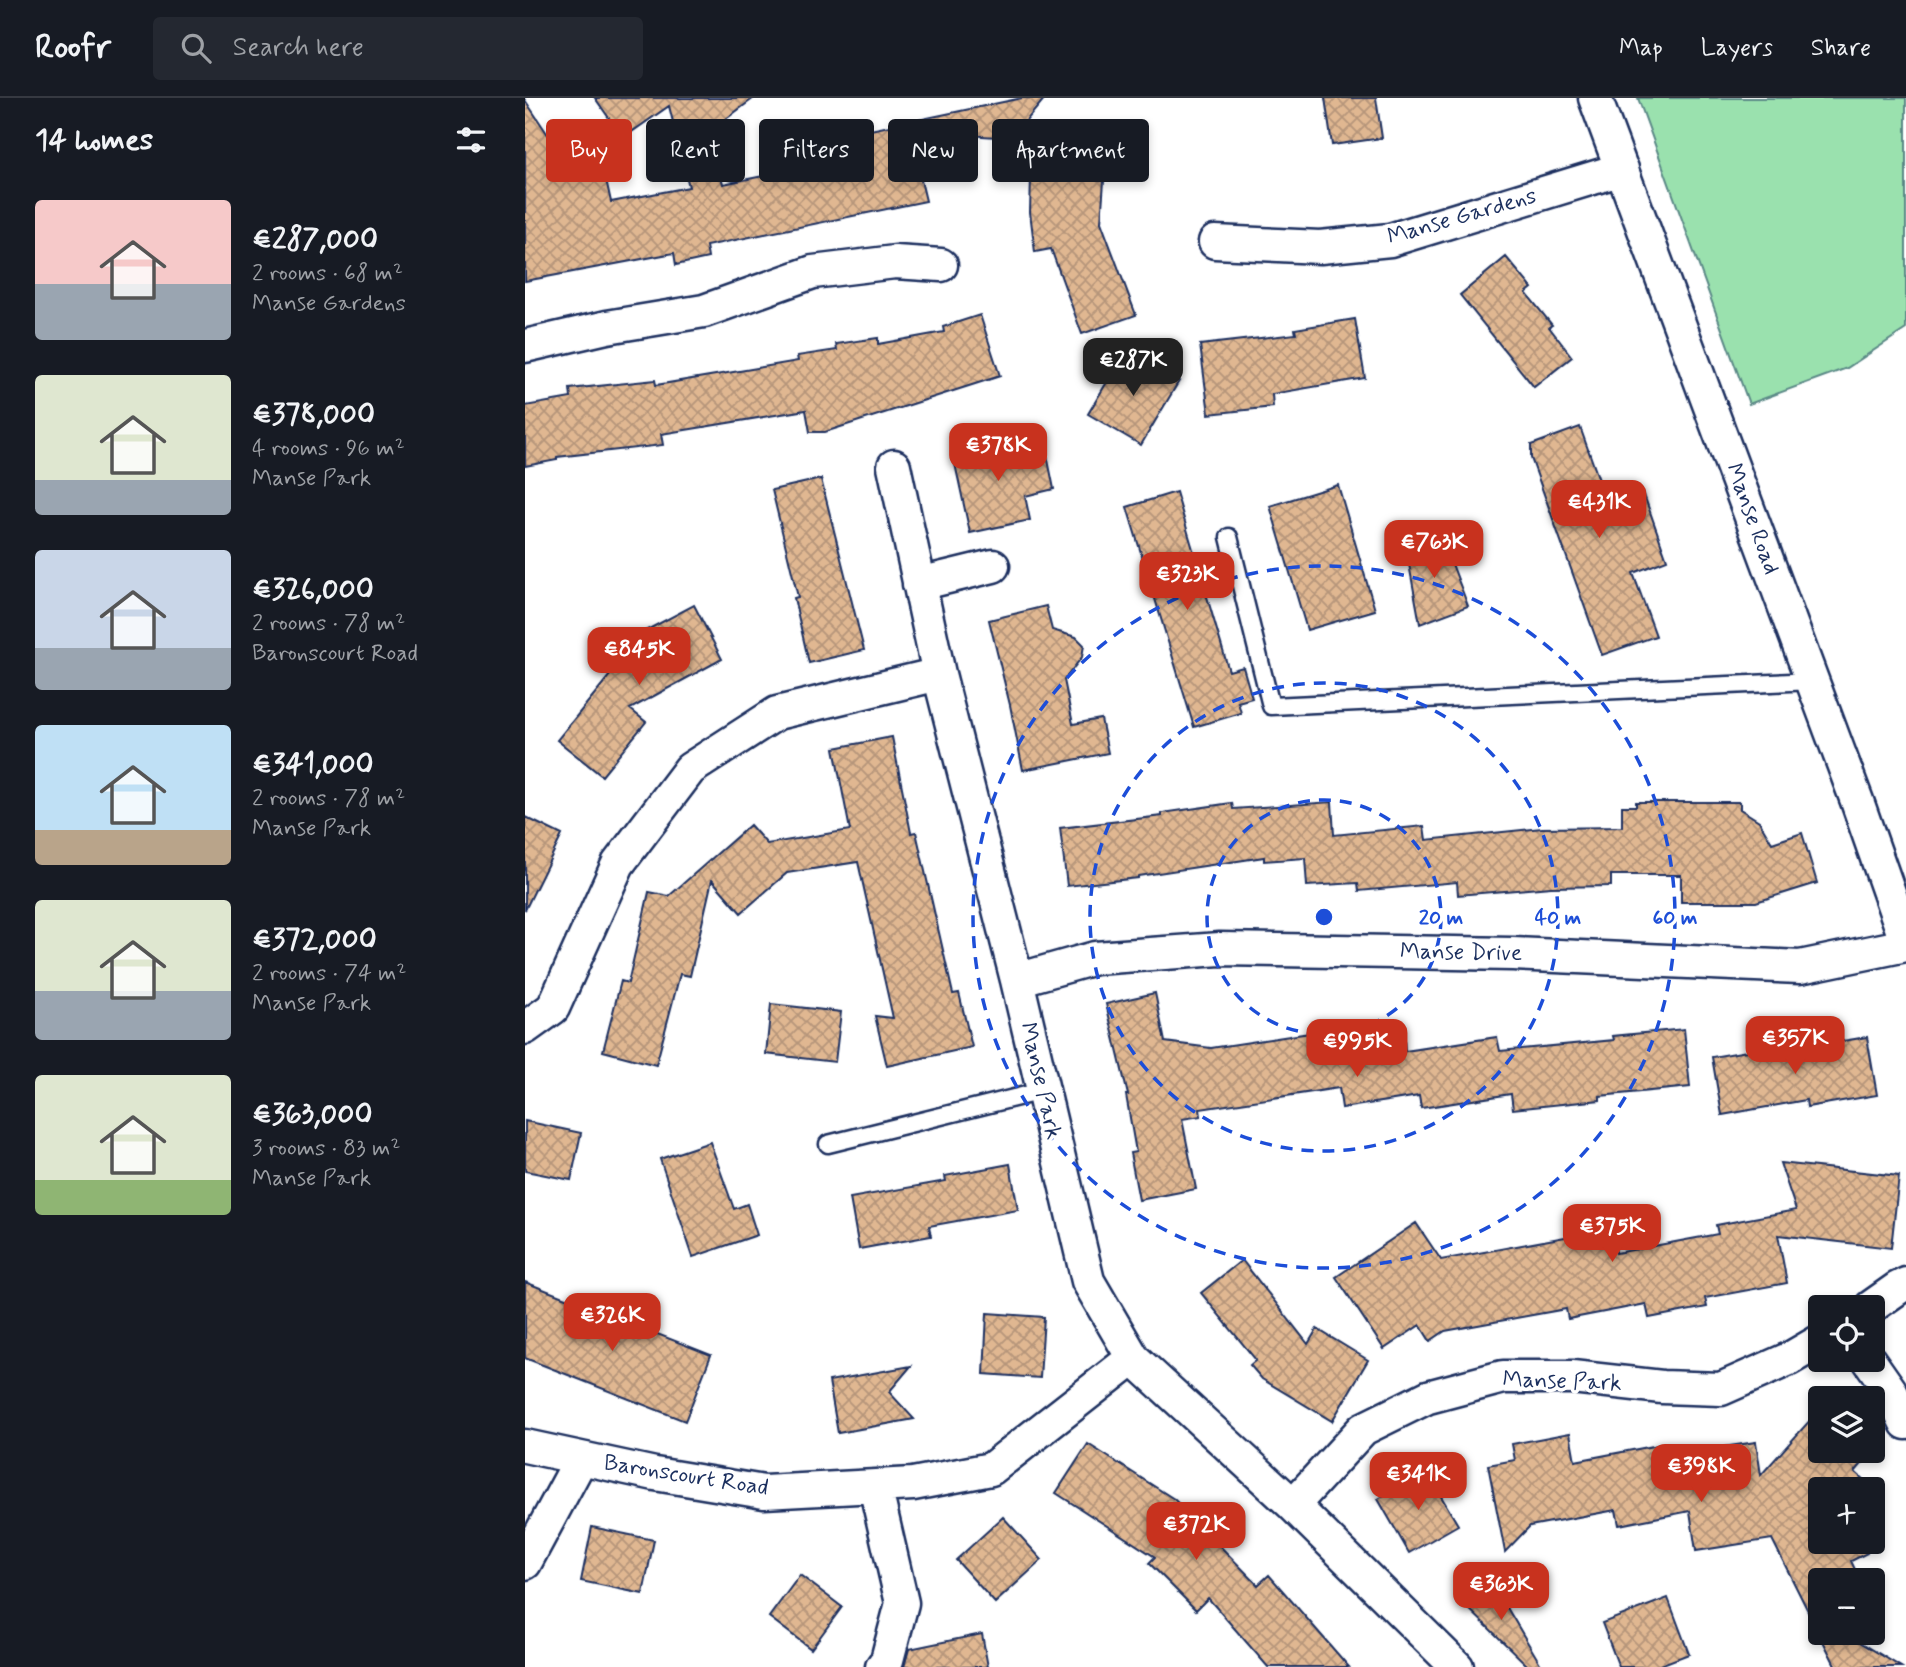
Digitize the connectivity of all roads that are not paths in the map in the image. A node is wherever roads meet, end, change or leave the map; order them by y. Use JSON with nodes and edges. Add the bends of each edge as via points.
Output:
{"nodes":[{"id":1,"x":1595,"y":98,"type":"edge"},
{"id":2,"x":1622,"y":169,"type":"junction"},
{"id":3,"x":1215,"y":242,"type":"dead end"},
{"id":4,"x":941,"y":265,"type":"dead end"},
{"id":5,"x":525,"y":346,"type":"edge"},
{"id":6,"x":894,"y":466,"type":"dead end"},
{"id":7,"x":1229,"y":537,"type":"dead end"},
{"id":8,"x":993,"y":566,"type":"dead end"},
{"id":9,"x":919,"y":583,"type":"junction"},
{"id":10,"x":939,"y":674,"type":"junction"},
{"id":11,"x":1812,"y":681,"type":"junction"},
{"id":12,"x":1906,"y":943,"type":"edge"},
{"id":13,"x":1017,"y":980,"type":"junction"},
{"id":14,"x":525,"y":1028,"type":"edge"},
{"id":15,"x":1042,"y":1091,"type":"junction"},
{"id":16,"x":828,"y":1144,"type":"dead end"},
{"id":17,"x":1906,"y":1284,"type":"edge"},
{"id":18,"x":1885,"y":1297,"type":"edge"},
{"id":19,"x":1808,"y":1348,"type":"edge"},
{"id":20,"x":1133,"y":1358,"type":"junction"},
{"id":21,"x":1877,"y":1372,"type":"edge"},
{"id":22,"x":1906,"y":1423,"type":"edge"},
{"id":23,"x":525,"y":1446,"type":"edge"},
{"id":24,"x":581,"y":1459,"type":"junction"},
{"id":25,"x":875,"y":1486,"type":"junction"},
{"id":26,"x":1293,"y":1505,"type":"junction"},
{"id":27,"x":525,"y":1563,"type":"edge"},
{"id":28,"x":882,"y":1667,"type":"edge"},
{"id":29,"x":1457,"y":1667,"type":"edge"}],
"edges":[{"from":1,"to":2,"type":"street","name":"Manse Road"},
{"from":2,"to":3,"type":"street","name":"Manse Gardens","via":[[1390,240],[1320,247]]},
{"from":2,"to":11,"type":"street","name":"Manse Road"},
{"from":4,"to":5,"type":"street","via":[[895,262],[813,272],[704,311]]},
{"from":6,"to":9,"type":"street","name":"Manse Park"},
{"from":7,"to":11,"type":"lane","via":[[1271,706]]},
{"from":8,"to":9,"type":"street"},
{"from":9,"to":10,"type":"street","name":"Manse Park"},
{"from":10,"to":13,"type":"street","name":"Manse Park"},
{"from":10,"to":14,"type":"street","via":[[777,713],[690,769],[618,864],[553,1008]]},
{"from":11,"to":12,"type":"street","name":"Manse Road"},
{"from":12,"to":13,"type":"street","name":"Manse Drive","via":[[1800,967],[1513,954],[1220,949],[1095,958]]},
{"from":13,"to":15,"type":"street","name":"Manse Park"},
{"from":15,"to":16,"type":"lane"},
{"from":15,"to":20,"type":"street","name":"Manse Park","via":[[1088,1280]]},
{"from":17,"to":18,"type":"street"},
{"from":19,"to":26,"type":"street","name":"Manse Park","via":[[1721,1388],[1503,1377],[1428,1397],[1363,1429]]},
{"from":20,"to":25,"type":"street","name":"Baronscourt Road","via":[[991,1469],[913,1484]]},
{"from":20,"to":26,"type":"street","name":"Manse Park"},
{"from":21,"to":22,"type":"street"},
{"from":23,"to":24,"type":"street","name":"Baronscourt Road"},
{"from":24,"to":25,"type":"street","name":"Baronscourt Road","via":[[764,1492]]},
{"from":24,"to":27,"type":"street","name":"Baronscourt Road"},
{"from":25,"to":28,"type":"street","via":[[902,1603]]},
{"from":26,"to":29,"type":"street","name":"Manse Park"}]}
